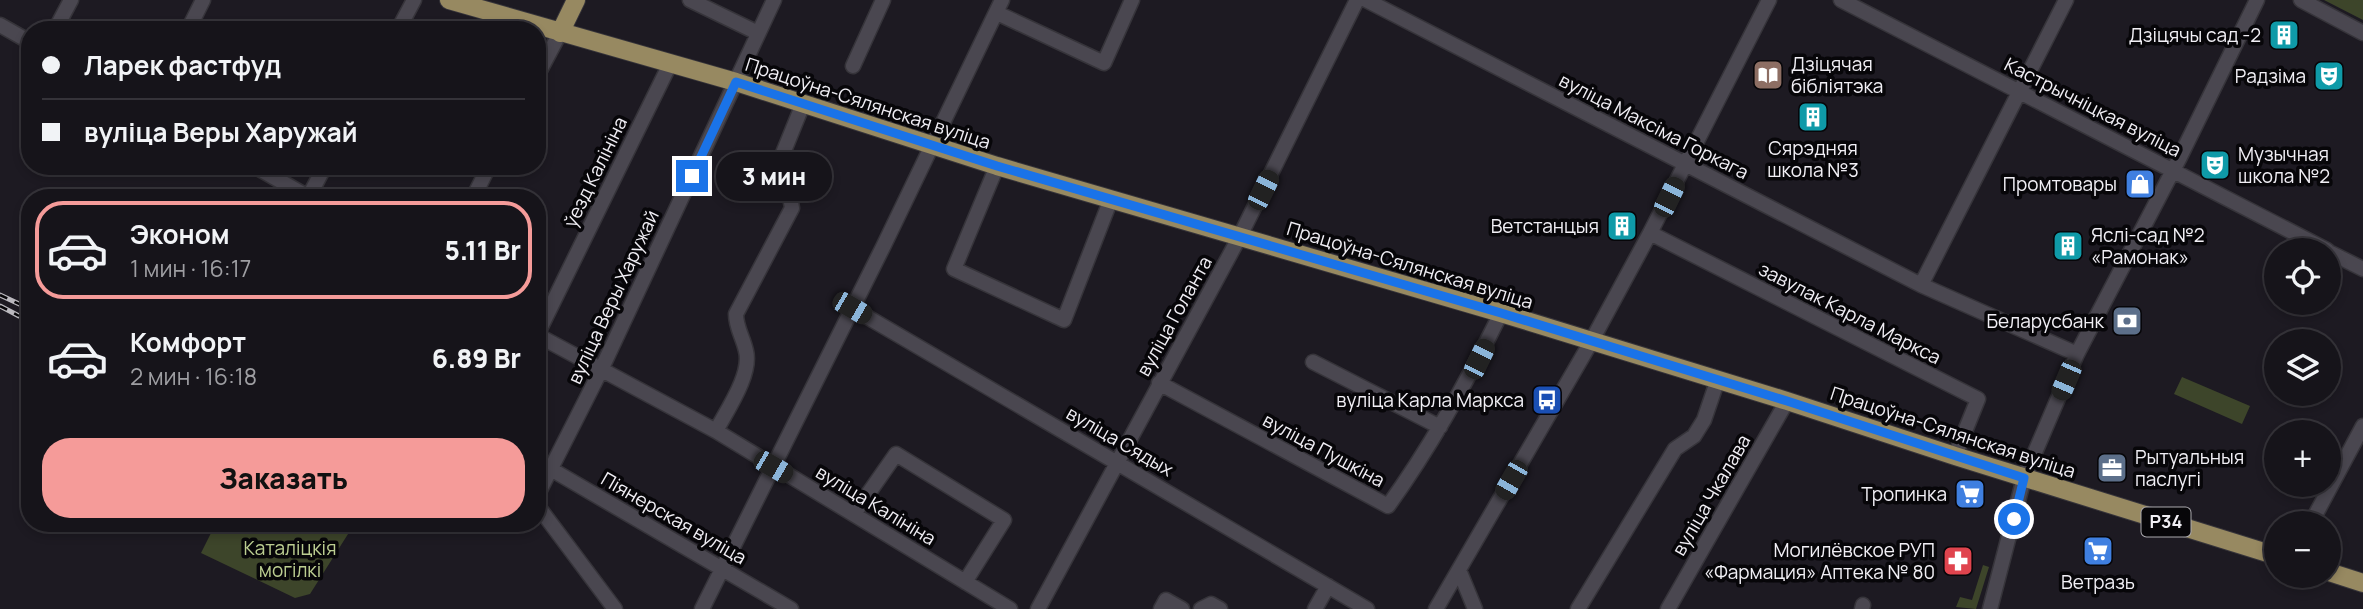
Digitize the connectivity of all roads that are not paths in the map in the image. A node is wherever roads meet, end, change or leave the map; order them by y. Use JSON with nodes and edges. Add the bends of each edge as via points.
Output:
{"nodes":[{"id":1,"x":71,"y":0,"type":"edge"},
{"id":2,"x":203,"y":0,"type":"edge"},
{"id":3,"x":414,"y":0,"type":"edge"},
{"id":4,"x":449,"y":0,"type":"edge"},
{"id":5,"x":576,"y":0,"type":"edge"},
{"id":6,"x":690,"y":0,"type":"edge"},
{"id":7,"x":774,"y":0,"type":"edge"},
{"id":8,"x":883,"y":0,"type":"edge"},
{"id":9,"x":1132,"y":0,"type":"edge"},
{"id":10,"x":1357,"y":0,"type":"edge"},
{"id":11,"x":1366,"y":0,"type":"edge"},
{"id":12,"x":1769,"y":0,"type":"edge"},
{"id":13,"x":1841,"y":0,"type":"edge"},
{"id":14,"x":2066,"y":0,"type":"edge"},
{"id":15,"x":2257,"y":0,"type":"edge"},
{"id":16,"x":2301,"y":0,"type":"edge"},
{"id":17,"x":1000,"y":7,"type":"edge"},
{"id":18,"x":60,"y":21,"type":"edge"},
{"id":19,"x":192,"y":21,"type":"edge"},
{"id":20,"x":403,"y":21,"type":"edge"},
{"id":21,"x":520,"y":21,"type":"edge"},
{"id":22,"x":0,"y":25,"type":"edge"},
{"id":23,"x":546,"y":29,"type":"edge"},
{"id":24,"x":560,"y":33,"type":"junction"},
{"id":25,"x":758,"y":33,"type":"junction"},
{"id":26,"x":2363,"y":33,"type":"edge"},
{"id":27,"x":21,"y":37,"type":"edge"},
{"id":28,"x":546,"y":59,"type":"edge"},
{"id":29,"x":670,"y":64,"type":"junction"},
{"id":30,"x":853,"y":66,"type":"dead end"},
{"id":31,"x":736,"y":82,"type":"junction"},
{"id":32,"x":2019,"y":91,"type":"junction"},
{"id":33,"x":803,"y":104,"type":"junction"},
{"id":34,"x":931,"y":145,"type":"junction"},
{"id":35,"x":1685,"y":164,"type":"junction"},
{"id":36,"x":997,"y":166,"type":"junction"},
{"id":37,"x":2173,"y":169,"type":"junction"},
{"id":38,"x":270,"y":175,"type":"edge"},
{"id":39,"x":295,"y":189,"type":"edge"},
{"id":40,"x":1111,"y":199,"type":"junction"},
{"id":41,"x":1650,"y":233,"type":"junction"},
{"id":42,"x":1240,"y":236,"type":"junction"},
{"id":43,"x":2303,"y":238,"type":"edge"},
{"id":44,"x":2341,"y":258,"type":"edge"},
{"id":45,"x":2363,"y":269,"type":"edge"},
{"id":46,"x":1921,"y":285,"type":"junction"},
{"id":47,"x":852,"y":308,"type":"junction"},
{"id":48,"x":1501,"y":313,"type":"junction"},
{"id":49,"x":546,"y":317,"type":"edge"},
{"id":50,"x":546,"y":340,"type":"edge"},
{"id":51,"x":1591,"y":342,"type":"junction"},
{"id":52,"x":2077,"y":354,"type":"junction"},
{"id":53,"x":1312,"y":362,"type":"dead end"},
{"id":54,"x":601,"y":370,"type":"junction"},
{"id":55,"x":1718,"y":380,"type":"junction"},
{"id":56,"x":1159,"y":383,"type":"junction"},
{"id":57,"x":1787,"y":401,"type":"junction"},
{"id":58,"x":2363,"y":426,"type":"edge"},
{"id":59,"x":1440,"y":427,"type":"junction"},
{"id":60,"x":716,"y":431,"type":"junction"},
{"id":61,"x":1955,"y":456,"type":"junction"},
{"id":62,"x":1116,"y":461,"type":"junction"},
{"id":63,"x":546,"y":466,"type":"edge"},
{"id":64,"x":773,"y":467,"type":"junction"},
{"id":65,"x":551,"y":469,"type":"junction"},
{"id":66,"x":2024,"y":478,"type":"junction"},
{"id":67,"x":546,"y":479,"type":"edge"},
{"id":68,"x":2317,"y":511,"type":"edge"},
{"id":69,"x":854,"y":514,"type":"junction"},
{"id":70,"x":546,"y":517,"type":"edge"},
{"id":71,"x":2264,"y":552,"type":"edge"},
{"id":72,"x":724,"y":568,"type":"junction"},
{"id":73,"x":1459,"y":570,"type":"junction"},
{"id":74,"x":2341,"y":576,"type":"edge"},
{"id":75,"x":965,"y":582,"type":"junction"},
{"id":76,"x":2363,"y":583,"type":"edge"},
{"id":77,"x":1328,"y":586,"type":"junction"},
{"id":78,"x":615,"y":609,"type":"edge"},
{"id":79,"x":702,"y":609,"type":"edge"},
{"id":80,"x":791,"y":609,"type":"edge"},
{"id":81,"x":1010,"y":609,"type":"edge"},
{"id":82,"x":1038,"y":609,"type":"edge"},
{"id":83,"x":1161,"y":609,"type":"edge"},
{"id":84,"x":1182,"y":609,"type":"edge"},
{"id":85,"x":1201,"y":609,"type":"edge"},
{"id":86,"x":1220,"y":609,"type":"edge"},
{"id":87,"x":1315,"y":609,"type":"edge"},
{"id":88,"x":1367,"y":609,"type":"edge"},
{"id":89,"x":1436,"y":609,"type":"edge"},
{"id":90,"x":1475,"y":609,"type":"edge"},
{"id":91,"x":1578,"y":609,"type":"edge"},
{"id":92,"x":1668,"y":609,"type":"edge"},
{"id":93,"x":1990,"y":609,"type":"edge"}],
"edges":[{"from":1,"to":18,"type":"street"},
{"from":2,"to":19,"type":"street"},
{"from":3,"to":20,"type":"street"},
{"from":4,"to":21,"type":"main road","name":"Працоўна-Сялянская вуліца","number":"Р34"},
{"from":5,"to":24,"type":"main road"},
{"from":6,"to":25,"type":"street"},
{"from":7,"to":25,"type":"street","name":"вуліца Веры Харужай"},
{"from":8,"to":30,"type":"street"},
{"from":9,"to":17,"type":"street","via":[[1104,63]]},
{"from":10,"to":42,"type":"street","name":"вуліца Голанта"},
{"from":11,"to":35,"type":"street","name":"вуліца Максіма Горкага"},
{"from":12,"to":35,"type":"street"},
{"from":13,"to":32,"type":"street","name":"Кастрычніцкая вуліца"},
{"from":14,"to":32,"type":"street"},
{"from":15,"to":37,"type":"street"},
{"from":16,"to":26,"type":"street"},
{"from":17,"to":34,"type":"street"},
{"from":22,"to":27,"type":"street"},
{"from":23,"to":24,"type":"main road","name":"Працоўна-Сялянская вуліца","number":"Р34"},
{"from":24,"to":28,"type":"street"},
{"from":24,"to":29,"type":"main road","name":"Працоўна-Сялянская вуліца","number":"Р34"},
{"from":25,"to":31,"type":"street","name":"вуліца Веры Харужай"},
{"from":29,"to":31,"type":"main road","name":"Працоўна-Сялянская вуліца","number":"Р34"},
{"from":29,"to":49,"type":"street","name":"ўезд Калініна"},
{"from":31,"to":33,"type":"main road","name":"Працоўна-Сялянская вуліца","number":"Р34"},
{"from":31,"to":54,"type":"street","name":"вуліца Веры Харужай"},
{"from":32,"to":37,"type":"street","name":"Кастрычніцкая вуліца"},
{"from":32,"to":46,"type":"street"},
{"from":33,"to":34,"type":"main road","name":"Працоўна-Сялянская вуліца","number":"Р34"},
{"from":33,"to":60,"type":"street","via":[[775,173],[775,185],[790,197],[792,208],[736,314],[748,368]]},
{"from":34,"to":36,"type":"main road","name":"Працоўна-Сялянская вуліца","number":"Р34"},
{"from":34,"to":47,"type":"street"},
{"from":35,"to":41,"type":"street"},
{"from":35,"to":46,"type":"street","name":"вуліца Максіма Горкага"},
{"from":36,"to":40,"type":"main road","name":"Працоўна-Сялянская вуліца","number":"Р34"},
{"from":36,"to":40,"type":"street","via":[[954,269],[1063,320]]},
{"from":37,"to":43,"type":"street","name":"Кастрычніцкая вуліца"},
{"from":37,"to":52,"type":"street"},
{"from":38,"to":39,"type":"street"},
{"from":40,"to":42,"type":"main road","name":"Працоўна-Сялянская вуліца","number":"Р34"},
{"from":41,"to":51,"type":"street"},
{"from":41,"to":61,"type":"street","name":"завулак Карла Маркса","via":[[1978,400]]},
{"from":42,"to":48,"type":"main road","name":"Працоўна-Сялянская вуліца","number":"Р34"},
{"from":42,"to":56,"type":"street","name":"вуліца Голанта"},
{"from":44,"to":45,"type":"street","name":"Кастрычніцкая вуліца"},
{"from":46,"to":52,"type":"street","name":"вуліца Максіма Горкага"},
{"from":47,"to":62,"type":"street","name":"вуліца Сядых"},
{"from":47,"to":64,"type":"street"},
{"from":48,"to":51,"type":"main road","name":"Працоўна-Сялянская вуліца","number":"Р34"},
{"from":48,"to":59,"type":"street","name":"вуліца Пушкіна"},
{"from":50,"to":54,"type":"street","name":"вуліца Калініна"},
{"from":51,"to":55,"type":"main road","name":"Працоўна-Сялянская вуліца","number":"Р34"},
{"from":51,"to":73,"type":"street"},
{"from":52,"to":66,"type":"street"},
{"from":53,"to":59,"type":"street"},
{"from":54,"to":60,"type":"street","name":"вуліца Калініна"},
{"from":54,"to":65,"type":"street","name":"вуліца Веры Харужай"},
{"from":55,"to":57,"type":"main road","name":"Працоўна-Сялянская вуліца","number":"Р34"},
{"from":55,"to":91,"type":"street","via":[[1704,420],[1694,436],[1675,449]]},
{"from":56,"to":59,"type":"street","name":"вуліца Пушкіна","via":[[1388,506]]},
{"from":56,"to":62,"type":"street","name":"вуліца Голанта"},
{"from":57,"to":61,"type":"main road","name":"Працоўна-Сялянская вуліца","number":"Р34"},
{"from":57,"to":92,"type":"street","name":"вуліца Чкалава"},
{"from":58,"to":68,"type":"street"},
{"from":60,"to":64,"type":"street","name":"вуліца Калініна"},
{"from":61,"to":66,"type":"main road","name":"Працоўна-Сялянская вуліца","number":"Р34"},
{"from":62,"to":77,"type":"street","name":"вуліца Сядых"},
{"from":62,"to":82,"type":"street","name":"вуліца Голанта"},
{"from":63,"to":65,"type":"street","name":"Піянерская вуліца"},
{"from":64,"to":69,"type":"street","name":"вуліца Калініна"},
{"from":64,"to":72,"type":"street"},
{"from":65,"to":67,"type":"street","name":"вуліца Веры Харужай"},
{"from":65,"to":72,"type":"street","name":"Піянерская вуліца"},
{"from":66,"to":71,"type":"main road","name":"Працоўна-Сялянская вуліца","number":"Р34"},
{"from":66,"to":93,"type":"street"},
{"from":69,"to":75,"type":"street","name":"вуліца Калініна"},
{"from":69,"to":75,"type":"street","via":[[896,454],[993,513],[1003,520]]},
{"from":70,"to":78,"type":"street"},
{"from":72,"to":79,"type":"street"},
{"from":72,"to":80,"type":"street","name":"Піянерская вуліца"},
{"from":73,"to":89,"type":"street"},
{"from":73,"to":90,"type":"street"},
{"from":74,"to":76,"type":"main road"},
{"from":75,"to":81,"type":"street","name":"вуліца Калініна"},
{"from":77,"to":87,"type":"street"},
{"from":77,"to":88,"type":"street","name":"вуліца Сядых"},
{"from":83,"to":84,"type":"street","via":[[1166,600]]},
{"from":85,"to":86,"type":"street","via":[[1211,604]]}]}
